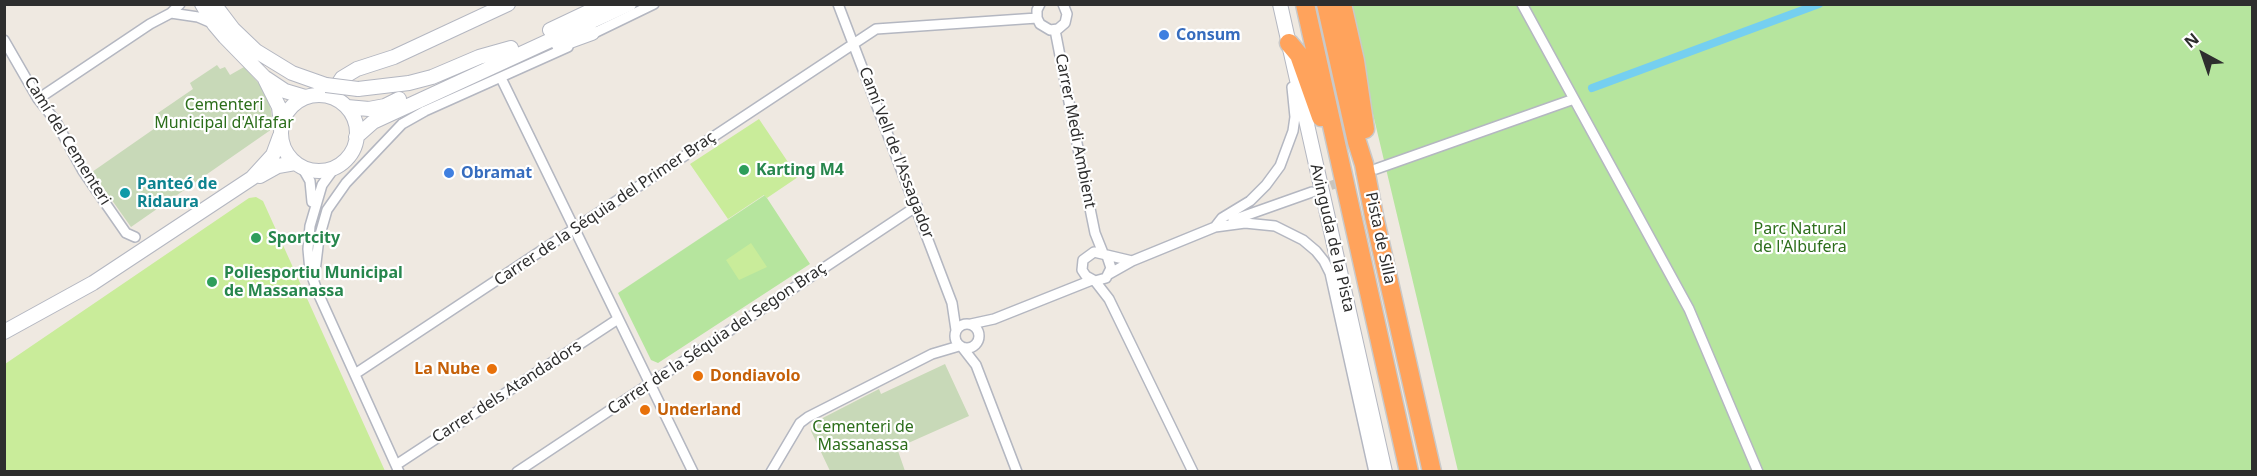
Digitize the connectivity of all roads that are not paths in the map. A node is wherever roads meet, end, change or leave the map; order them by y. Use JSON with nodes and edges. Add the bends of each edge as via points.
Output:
{"nodes":[{"id":1,"x":180,"y":4,"type":"edge"},
{"id":2,"x":202,"y":4,"type":"edge"},
{"id":3,"x":214,"y":4,"type":"edge"},
{"id":4,"x":508,"y":4,"type":"edge"},
{"id":5,"x":605,"y":4,"type":"edge"},
{"id":6,"x":629,"y":4,"type":"edge"},
{"id":7,"x":654,"y":4,"type":"edge"},
{"id":8,"x":838,"y":4,"type":"edge"},
{"id":9,"x":1280,"y":4,"type":"edge"},
{"id":10,"x":1305,"y":4,"type":"edge"},
{"id":11,"x":1326,"y":4,"type":"edge"},
{"id":12,"x":1342,"y":4,"type":"edge"},
{"id":13,"x":1522,"y":4,"type":"edge"},
{"id":14,"x":1040,"y":5,"type":"edge"},
{"id":15,"x":1067,"y":5,"type":"edge"},
{"id":16,"x":171,"y":14,"type":"junction"},
{"id":17,"x":1037,"y":18,"type":"junction"},
{"id":18,"x":214,"y":24,"type":"junction"},
{"id":19,"x":1055,"y":30,"type":"junction"},
{"id":20,"x":592,"y":33,"type":"junction"},
{"id":21,"x":4,"y":40,"type":"edge"},
{"id":22,"x":854,"y":43,"type":"junction"},
{"id":23,"x":1288,"y":43,"type":"junction"},
{"id":24,"x":514,"y":52,"type":"junction"},
{"id":25,"x":1294,"y":71,"type":"junction"},
{"id":26,"x":264,"y":77,"type":"junction"},
{"id":27,"x":501,"y":78,"type":"junction"},
{"id":28,"x":328,"y":91,"type":"junction"},
{"id":29,"x":305,"y":97,"type":"junction"},
{"id":30,"x":38,"y":99,"type":"junction"},
{"id":31,"x":1574,"y":99,"type":"junction"},
{"id":32,"x":347,"y":107,"type":"junction"},
{"id":33,"x":280,"y":131,"type":"junction"},
{"id":34,"x":356,"y":137,"type":"junction"},
{"id":35,"x":298,"y":165,"type":"junction"},
{"id":36,"x":335,"y":167,"type":"junction"},
{"id":37,"x":1370,"y":167,"type":"junction"},
{"id":38,"x":252,"y":178,"type":"junction"},
{"id":39,"x":1312,"y":192,"type":"tunnel mouth"},
{"id":40,"x":1347,"y":195,"type":"junction"},
{"id":41,"x":916,"y":206,"type":"junction"},
{"id":42,"x":312,"y":217,"type":"junction"},
{"id":43,"x":1215,"y":227,"type":"junction"},
{"id":44,"x":574,"y":230,"type":"junction"},
{"id":45,"x":1095,"y":233,"type":"junction"},
{"id":46,"x":135,"y":237,"type":"dead end"},
{"id":47,"x":1090,"y":253,"type":"junction"},
{"id":48,"x":1105,"y":254,"type":"junction"},
{"id":49,"x":1132,"y":261,"type":"junction"},
{"id":50,"x":1082,"y":270,"type":"junction"},
{"id":51,"x":1108,"y":276,"type":"junction"},
{"id":52,"x":314,"y":280,"type":"junction"},
{"id":53,"x":1093,"y":281,"type":"junction"},
{"id":54,"x":1067,"y":288,"type":"junction"},
{"id":55,"x":1108,"y":299,"type":"junction"},
{"id":56,"x":952,"y":303,"type":"junction"},
{"id":57,"x":618,"y":319,"type":"junction"},
{"id":58,"x":994,"y":319,"type":"junction"},
{"id":59,"x":970,"y":324,"type":"junction"},
{"id":60,"x":956,"y":331,"type":"junction"},
{"id":61,"x":4,"y":332,"type":"edge"},
{"id":62,"x":978,"y":341,"type":"junction"},
{"id":63,"x":961,"y":347,"type":"junction"},
{"id":64,"x":932,"y":354,"type":"junction"},
{"id":65,"x":976,"y":365,"type":"junction"},
{"id":66,"x":355,"y":374,"type":"junction"},
{"id":67,"x":650,"y":384,"type":"junction"},
{"id":68,"x":398,"y":468,"type":"edge"},
{"id":69,"x":517,"y":471,"type":"edge"},
{"id":70,"x":693,"y":471,"type":"edge"},
{"id":71,"x":771,"y":471,"type":"edge"},
{"id":72,"x":1017,"y":471,"type":"edge"},
{"id":73,"x":1193,"y":471,"type":"edge"},
{"id":74,"x":1374,"y":471,"type":"edge"},
{"id":75,"x":1385,"y":471,"type":"edge"},
{"id":76,"x":1409,"y":471,"type":"edge"},
{"id":77,"x":1432,"y":471,"type":"edge"},
{"id":78,"x":1758,"y":471,"type":"edge"}],
"edges":[{"from":1,"to":16,"type":"street"},
{"from":2,"to":18,"type":"street"},
{"from":3,"to":28,"type":"street","via":[[256,51]]},
{"from":4,"to":28,"type":"street","via":[[394,57],[357,69]]},
{"from":5,"to":24,"type":"street"},
{"from":6,"to":24,"type":"street"},
{"from":7,"to":20,"type":"street"},
{"from":8,"to":22,"type":"street","name":"Camí Vell de l'Assagador"},
{"from":9,"to":23,"type":"street","name":"Avinguda de la Pista"},
{"from":10,"to":40,"type":"highway","name":"Pista de Silla"},
{"from":11,"to":37,"type":"highway","name":"Pista de Silla","via":[[1357,142]]},
{"from":12,"to":37,"type":"highway","via":[[1355,61]]},
{"from":13,"to":31,"type":"street"},
{"from":14,"to":17,"type":"street"},
{"from":15,"to":19,"type":"street","via":[[1065,22]]},
{"from":16,"to":18,"type":"street","via":[[198,17]]},
{"from":16,"to":30,"type":"street"},
{"from":17,"to":19,"type":"street","via":[[1044,28]]},
{"from":17,"to":22,"type":"street","name":"Carrer de la Séquia del Primer Braç","via":[[876,29]]},
{"from":18,"to":26,"type":"street"},
{"from":19,"to":45,"type":"street","name":"Carrer Medi Ambient"},
{"from":20,"to":24,"type":"street","via":[[548,49]]},
{"from":20,"to":27,"type":"street"},
{"from":21,"to":30,"type":"street","name":"Camí del Cementeri"},
{"from":22,"to":41,"type":"street","name":"Camí Vell de l'Assagador"},
{"from":22,"to":44,"type":"street","name":"Carrer de la Séquia del Primer Braç"},
{"from":23,"to":25,"type":"street","name":"Avinguda de la Pista"},
{"from":23,"to":40,"type":"highway","via":[[1299,55],[1321,115],[1336,179]]},
{"from":24,"to":28,"type":"street","bridge":true,"via":[[479,57],[409,83]]},
{"from":24,"to":32,"type":"street","via":[[385,106]]},
{"from":24,"to":34,"type":"street","via":[[373,122]]},
{"from":25,"to":43,"type":"street","via":[[1293,131],[1280,166],[1266,186]]},
{"from":25,"to":75,"type":"street","name":"Avinguda de la Pista"},
{"from":26,"to":29,"type":"street","via":[[285,91]]},
{"from":26,"to":33,"type":"street","via":[[279,107]]},
{"from":27,"to":44,"type":"street"},
{"from":27,"to":52,"type":"street","via":[[412,117],[379,147],[327,210]]},
{"from":28,"to":29,"type":"street"},
{"from":28,"to":32,"type":"street"},
{"from":29,"to":33,"type":"street","via":[[285,114]]},
{"from":30,"to":46,"type":"street","name":"Camí del Cementeri","via":[[114,216],[126,233]]},
{"from":31,"to":37,"type":"street"},
{"from":31,"to":78,"type":"street","via":[[1689,309]]},
{"from":32,"to":34,"type":"street","via":[[354,118]]},
{"from":33,"to":35,"type":"street","via":[[284,148]]},
{"from":33,"to":38,"type":"street","via":[[273,155]]},
{"from":34,"to":36,"type":"street","via":[[347,158]]},
{"from":35,"to":36,"type":"street","via":[[319,171]]},
{"from":35,"to":38,"type":"street","via":[[278,166]]},
{"from":35,"to":42,"type":"street","via":[[312,191]]},
{"from":36,"to":42,"type":"street","via":[[322,185]]},
{"from":37,"to":77,"type":"highway","name":"Pista de Silla","via":[[1374,216]]},
{"from":38,"to":61,"type":"street","via":[[93,284]]},
{"from":39,"to":43,"type":"street"},
{"from":40,"to":76,"type":"highway","name":"Pista de Silla"},
{"from":41,"to":56,"type":"street","name":"Camí Vell de l'Assagador"},
{"from":41,"to":67,"type":"street","name":"Carrer de la Séquia del Segon Braç"},
{"from":42,"to":52,"type":"street","via":[[308,249]]},
{"from":43,"to":49,"type":"street"},
{"from":43,"to":74,"type":"street","name":"Avinguda de la Pista","via":[[1245,223],[1275,226],[1303,240],[1324,261],[1330,273]]},
{"from":44,"to":57,"type":"street"},
{"from":44,"to":66,"type":"street","name":"Carrer de la Séquia del Primer Braç"},
{"from":45,"to":47,"type":"street","name":"Carrer Medi Ambient"},
{"from":45,"to":48,"type":"street","name":"Carrer Medi Ambient"},
{"from":47,"to":48,"type":"street"},
{"from":47,"to":50,"type":"street","via":[[1083,260]]},
{"from":48,"to":49,"type":"street"},
{"from":48,"to":51,"type":"street","via":[[1111,267]]},
{"from":49,"to":51,"type":"street"},
{"from":50,"to":53,"type":"street"},
{"from":50,"to":54,"type":"street"},
{"from":51,"to":53,"type":"street"},
{"from":51,"to":55,"type":"street"},
{"from":52,"to":66,"type":"street"},
{"from":53,"to":54,"type":"street"},
{"from":53,"to":55,"type":"street"},
{"from":54,"to":58,"type":"street"},
{"from":55,"to":73,"type":"street"},
{"from":56,"to":59,"type":"street","name":"Camí Vell de l'Assagador"},
{"from":56,"to":60,"type":"street","name":"Camí Vell de l'Assagador"},
{"from":57,"to":67,"type":"street"},
{"from":57,"to":68,"type":"street","name":"Carrer dels Atandadors"},
{"from":58,"to":59,"type":"street"},
{"from":58,"to":62,"type":"street"},
{"from":59,"to":60,"type":"street"},
{"from":59,"to":62,"type":"street","via":[[977,329]]},
{"from":60,"to":63,"type":"street","via":[[955,340]]},
{"from":60,"to":64,"type":"street"},
{"from":62,"to":63,"type":"street","via":[[970,348]]},
{"from":62,"to":65,"type":"street"},
{"from":63,"to":64,"type":"street"},
{"from":63,"to":65,"type":"street"},
{"from":64,"to":71,"type":"street","via":[[808,417],[800,423]]},
{"from":65,"to":72,"type":"street"},
{"from":66,"to":68,"type":"street"},
{"from":67,"to":69,"type":"street","name":"Carrer de la Séquia del Segon Braç"},
{"from":67,"to":70,"type":"street"}]}
